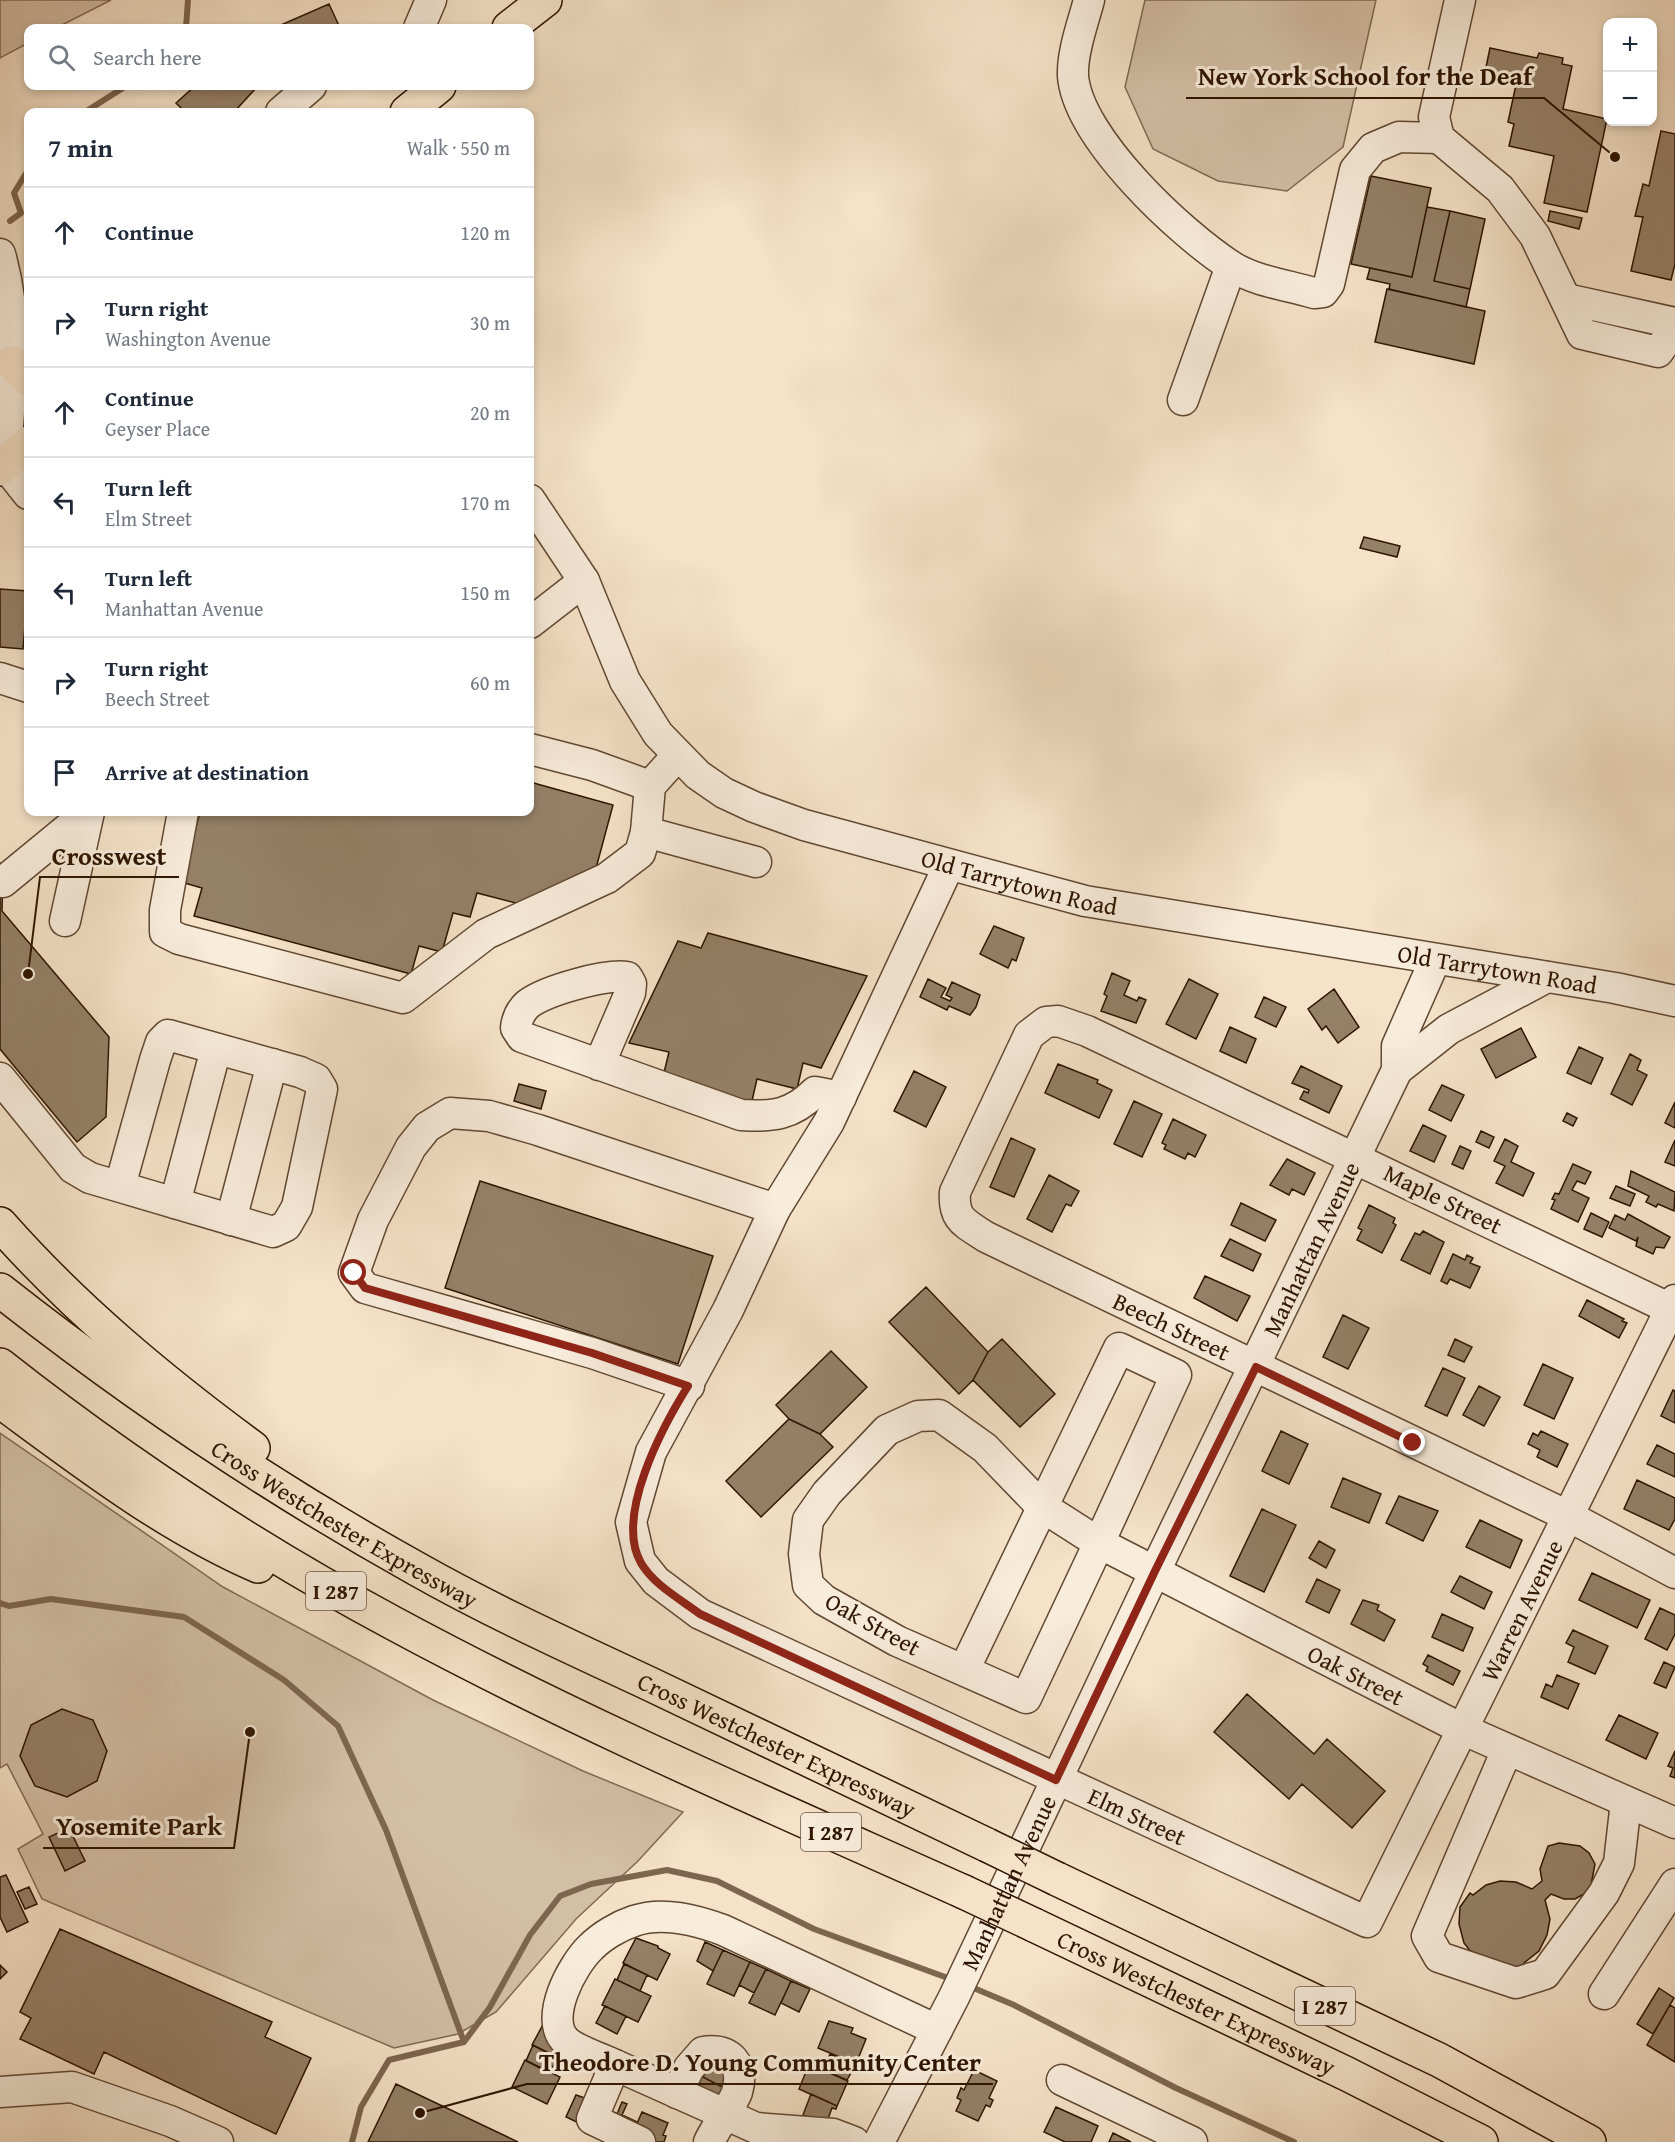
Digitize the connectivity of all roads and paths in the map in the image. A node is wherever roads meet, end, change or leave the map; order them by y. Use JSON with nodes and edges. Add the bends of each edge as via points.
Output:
{"nodes":[{"id":1,"x":431,"y":0,"type":"edge"},
{"id":2,"x":545,"y":0,"type":"edge"},
{"id":3,"x":1089,"y":0,"type":"edge"},
{"id":4,"x":1460,"y":0,"type":"edge"},
{"id":5,"x":421,"y":24,"type":"edge"},
{"id":6,"x":514,"y":24,"type":"edge"},
{"id":7,"x":306,"y":90,"type":"edge"},
{"id":8,"x":434,"y":90,"type":"edge"},
{"id":9,"x":286,"y":108,"type":"edge"},
{"id":10,"x":412,"y":108,"type":"edge"},
{"id":11,"x":1439,"y":138,"type":"junction"},
{"id":12,"x":0,"y":254,"type":"edge"},
{"id":13,"x":1231,"y":266,"type":"junction"},
{"id":14,"x":1566,"y":299,"type":"junction"},
{"id":15,"x":1675,"y":322,"type":"edge"},
{"id":16,"x":1675,"y":328,"type":"edge"},
{"id":17,"x":14,"y":365,"type":"edge"},
{"id":18,"x":1183,"y":400,"type":"dead end"},
{"id":19,"x":24,"y":447,"type":"edge"},
{"id":20,"x":2,"y":467,"type":"edge"},
{"id":21,"x":24,"y":490,"type":"edge"},
{"id":22,"x":534,"y":506,"type":"edge"},
{"id":23,"x":584,"y":581,"type":"junction"},
{"id":24,"x":534,"y":619,"type":"edge"},
{"id":25,"x":0,"y":678,"type":"edge"},
{"id":26,"x":24,"y":686,"type":"edge"},
{"id":27,"x":534,"y":750,"type":"edge"},
{"id":28,"x":677,"y":756,"type":"junction"},
{"id":29,"x":650,"y":786,"type":"junction"},
{"id":30,"x":84,"y":816,"type":"edge"},
{"id":31,"x":88,"y":816,"type":"edge"},
{"id":32,"x":182,"y":816,"type":"edge"},
{"id":33,"x":646,"y":832,"type":"junction"},
{"id":34,"x":756,"y":862,"type":"dead end"},
{"id":35,"x":949,"y":866,"type":"junction"},
{"id":36,"x":3,"y":882,"type":"dead end"},
{"id":37,"x":65,"y":921,"type":"dead end"},
{"id":38,"x":1436,"y":960,"type":"junction"},
{"id":39,"x":1484,"y":967,"type":"junction"},
{"id":40,"x":1547,"y":977,"type":"junction"},
{"id":41,"x":1675,"y":1001,"type":"edge"},
{"id":42,"x":1478,"y":1011,"type":"junction"},
{"id":43,"x":216,"y":1048,"type":"junction"},
{"id":44,"x":272,"y":1064,"type":"junction"},
{"id":45,"x":599,"y":1065,"type":"dead end"},
{"id":46,"x":1397,"y":1070,"type":"junction"},
{"id":47,"x":0,"y":1078,"type":"edge"},
{"id":48,"x":841,"y":1097,"type":"junction"},
{"id":49,"x":1354,"y":1156,"type":"junction"},
{"id":50,"x":120,"y":1186,"type":"junction"},
{"id":51,"x":175,"y":1203,"type":"junction"},
{"id":52,"x":775,"y":1209,"type":"junction"},
{"id":53,"x":231,"y":1220,"type":"junction"},
{"id":54,"x":960,"y":1220,"type":"joint"},
{"id":55,"x":0,"y":1224,"type":"edge"},
{"id":56,"x":0,"y":1290,"type":"edge"},
{"id":57,"x":1674,"y":1306,"type":"edge"},
{"id":58,"x":0,"y":1365,"type":"edge"},
{"id":59,"x":1256,"y":1367,"type":"junction"},
{"id":60,"x":683,"y":1395,"type":"junction"},
{"id":61,"x":0,"y":1401,"type":"edge"},
{"id":62,"x":1041,"y":1506,"type":"junction"},
{"id":63,"x":1570,"y":1517,"type":"junction"},
{"id":64,"x":1099,"y":1543,"type":"junction"},
{"id":65,"x":419,"y":1570,"type":"junction"},
{"id":66,"x":1155,"y":1571,"type":"junction"},
{"id":67,"x":1675,"y":1573,"type":"edge"},
{"id":68,"x":391,"y":1622,"type":"junction"},
{"id":69,"x":964,"y":1670,"type":"junction"},
{"id":70,"x":1464,"y":1730,"type":"junction"},
{"id":71,"x":1507,"y":1750,"type":"junction"},
{"id":72,"x":1056,"y":1780,"type":"junction"},
{"id":73,"x":1621,"y":1800,"type":"junction"},
{"id":74,"x":1675,"y":1823,"type":"edge"},
{"id":75,"x":1675,"y":1884,"type":"edge"},
{"id":76,"x":1368,"y":1922,"type":"joint"},
{"id":77,"x":1604,"y":1994,"type":"dead end"},
{"id":78,"x":937,"y":2030,"type":"junction"},
{"id":79,"x":615,"y":2065,"type":"junction"},
{"id":80,"x":1062,"y":2080,"type":"dead end"},
{"id":81,"x":0,"y":2092,"type":"edge"},
{"id":82,"x":677,"y":2093,"type":"junction"},
{"id":83,"x":724,"y":2113,"type":"junction"},
{"id":84,"x":219,"y":2142,"type":"edge"},
{"id":85,"x":640,"y":2142,"type":"edge"},
{"id":86,"x":709,"y":2142,"type":"edge"},
{"id":87,"x":854,"y":2142,"type":"edge"},
{"id":88,"x":879,"y":2142,"type":"edge"},
{"id":89,"x":1192,"y":2142,"type":"edge"},
{"id":90,"x":1481,"y":2142,"type":"edge"},
{"id":91,"x":1588,"y":2142,"type":"edge"}],
"edges":[{"from":1,"to":5,"type":"street"},
{"from":2,"to":6,"type":"main road"},
{"from":3,"to":13,"type":"street","via":[[1073,75],[1088,121],[1161,208]]},
{"from":4,"to":11,"type":"street","via":[[1434,117]]},
{"from":7,"to":9,"type":"street"},
{"from":8,"to":10,"type":"main road"},
{"from":11,"to":13,"type":"street","via":[[1399,137],[1373,148],[1355,170],[1329,284],[1323,292],[1314,293],[1246,274]]},
{"from":11,"to":14,"type":"street","via":[[1500,189],[1535,236]]},
{"from":12,"to":17,"type":"street","via":[[9,285]]},
{"from":13,"to":18,"type":"street"},
{"from":14,"to":15,"type":"street"},
{"from":14,"to":16,"type":"street","via":[[1582,334],[1658,352]]},
{"from":17,"to":20,"type":"street"},
{"from":19,"to":20,"type":"main road"},
{"from":20,"to":21,"type":"street"},
{"from":22,"to":23,"type":"street","name":"Old Tarrytown Road"},
{"from":23,"to":24,"type":"street"},
{"from":23,"to":28,"type":"street","name":"Old Tarrytown Road","via":[[625,681],[651,725]]},
{"from":25,"to":26,"type":"street"},
{"from":27,"to":29,"type":"street"},
{"from":28,"to":29,"type":"street"},
{"from":28,"to":35,"type":"street","name":"Old Tarrytown Road","via":[[724,793],[754,807]]},
{"from":29,"to":33,"type":"street"},
{"from":30,"to":36,"type":"street"},
{"from":31,"to":37,"type":"street"},
{"from":32,"to":33,"type":"street","via":[[165,910],[165,932],[179,939],[403,998],[486,934],[607,878],[640,853]]},
{"from":33,"to":34,"type":"street"},
{"from":35,"to":38,"type":"street","name":"Old Tarrytown Road","via":[[1085,901]]},
{"from":35,"to":48,"type":"street","name":"Elm Street"},
{"from":38,"to":39,"type":"street","name":"Old Tarrytown Road"},
{"from":38,"to":46,"type":"street","name":"Manhattan Avenue","via":[[1397,1046]]},
{"from":39,"to":40,"type":"street","name":"Old Tarrytown Road"},
{"from":39,"to":42,"type":"street"},
{"from":40,"to":41,"type":"street","name":"Old Tarrytown Road"},
{"from":40,"to":42,"type":"street","name":"Manhattan Avenue"},
{"from":42,"to":46,"type":"street","name":"Manhattan Avenue"},
{"from":43,"to":44,"type":"street"},
{"from":43,"to":50,"type":"street","via":[[168,1035],[161,1042]]},
{"from":43,"to":51,"type":"street"},
{"from":44,"to":53,"type":"street"},
{"from":44,"to":53,"type":"street","via":[[316,1079],[322,1089],[297,1208],[286,1226],[273,1232]]},
{"from":45,"to":48,"type":"street","via":[[741,1115],[783,1113],[801,1106],[815,1092]]},
{"from":46,"to":49,"type":"street","name":"Manhattan Avenue"},
{"from":47,"to":50,"type":"street","via":[[73,1168],[90,1178]]},
{"from":48,"to":52,"type":"street","name":"Elm Street"},
{"from":49,"to":54,"type":"street","name":"Maple Street","via":[[1087,1031],[1058,1021],[1046,1022],[1029,1035],[961,1175],[954,1208]]},
{"from":49,"to":57,"type":"street","name":"Maple Street"},
{"from":49,"to":59,"type":"street","name":"Manhattan Avenue"},
{"from":50,"to":51,"type":"street"},
{"from":51,"to":53,"type":"street"},
{"from":52,"to":60,"type":"street","name":"Elm Street"},
{"from":52,"to":60,"type":"street","via":[[538,1130],[489,1116],[450,1113],[428,1127],[411,1147],[373,1220],[354,1273],[365,1288],[592,1353]]},
{"from":54,"to":59,"type":"street","name":"Beech Street","via":[[986,1237]]},
{"from":55,"to":65,"type":"main road","via":[[82,1309],[165,1381]]},
{"from":56,"to":65,"type":"main road","name":"Cross Westchester Expressway","number":"I 287","via":[[173,1420],[294,1498]]},
{"from":57,"to":63,"type":"street","name":"Warren Avenue"},
{"from":58,"to":68,"type":"main road","name":"Cross Westchester Expressway","number":"I 287","via":[[140,1468],[263,1548]]},
{"from":59,"to":63,"type":"street","name":"Beech Street"},
{"from":59,"to":66,"type":"street","name":"Manhattan Avenue"},
{"from":60,"to":72,"type":"street","name":"Elm Street","via":[[651,1452],[631,1522],[640,1562],[656,1581],[700,1614]]},
{"from":61,"to":68,"type":"main road","via":[[159,1514],[206,1541]]},
{"from":62,"to":64,"type":"street","name":"Oak Street"},
{"from":62,"to":64,"type":"street","via":[[1119,1348],[1176,1375]]},
{"from":62,"to":69,"type":"street"},
{"from":62,"to":69,"type":"street","name":"Oak Street","via":[[968,1435],[939,1415],[918,1416],[887,1430],[827,1493],[808,1520],[804,1554],[808,1584],[824,1600],[897,1641]]},
{"from":63,"to":67,"type":"street","name":"Beech Street"},
{"from":63,"to":70,"type":"street","name":"Warren Avenue"},
{"from":64,"to":66,"type":"street","name":"Oak Street"},
{"from":64,"to":69,"type":"street","name":"Oak Street","via":[[1026,1698]]},
{"from":65,"to":91,"type":"main road","name":"Cross Westchester Expressway","number":"I 287","bridge":true,"via":[[551,1638],[1439,2060]]},
{"from":66,"to":70,"type":"street","name":"Oak Street"},
{"from":66,"to":72,"type":"street","name":"Manhattan Avenue"},
{"from":68,"to":90,"type":"main road","name":"Cross Westchester Expressway","number":"I 287","bridge":true,"via":[[698,1772],[964,1892],[1347,2074]]},
{"from":70,"to":71,"type":"street","name":"Oak Street"},
{"from":70,"to":76,"type":"street","name":"Warren Avenue"},
{"from":71,"to":73,"type":"street","name":"Oak Street"},
{"from":71,"to":73,"type":"street","via":[[1427,1936],[1439,1957],[1516,1983],[1545,1974],[1604,1893],[1619,1863]]},
{"from":72,"to":76,"type":"street","name":"Elm Street"},
{"from":72,"to":78,"type":"street","name":"Manhattan Avenue"},
{"from":73,"to":74,"type":"street","name":"Oak Street"},
{"from":75,"to":77,"type":"street"},
{"from":78,"to":79,"type":"street","via":[[693,1919],[635,1920],[589,1948],[557,2007],[556,2023],[566,2041]]},
{"from":78,"to":88,"type":"street","name":"Manhattan Avenue"},
{"from":79,"to":82,"type":"street"},
{"from":79,"to":85,"type":"street","via":[[592,2119]]},
{"from":80,"to":89,"type":"street"},
{"from":81,"to":84,"type":"street","via":[[72,2087]]},
{"from":82,"to":83,"type":"street"},
{"from":82,"to":83,"type":"street","via":[[689,2068],[703,2052],[716,2050],[731,2057],[740,2072],[737,2093]]},
{"from":83,"to":86,"type":"street"},
{"from":83,"to":87,"type":"street","via":[[756,2128],[833,2134]]}]}
